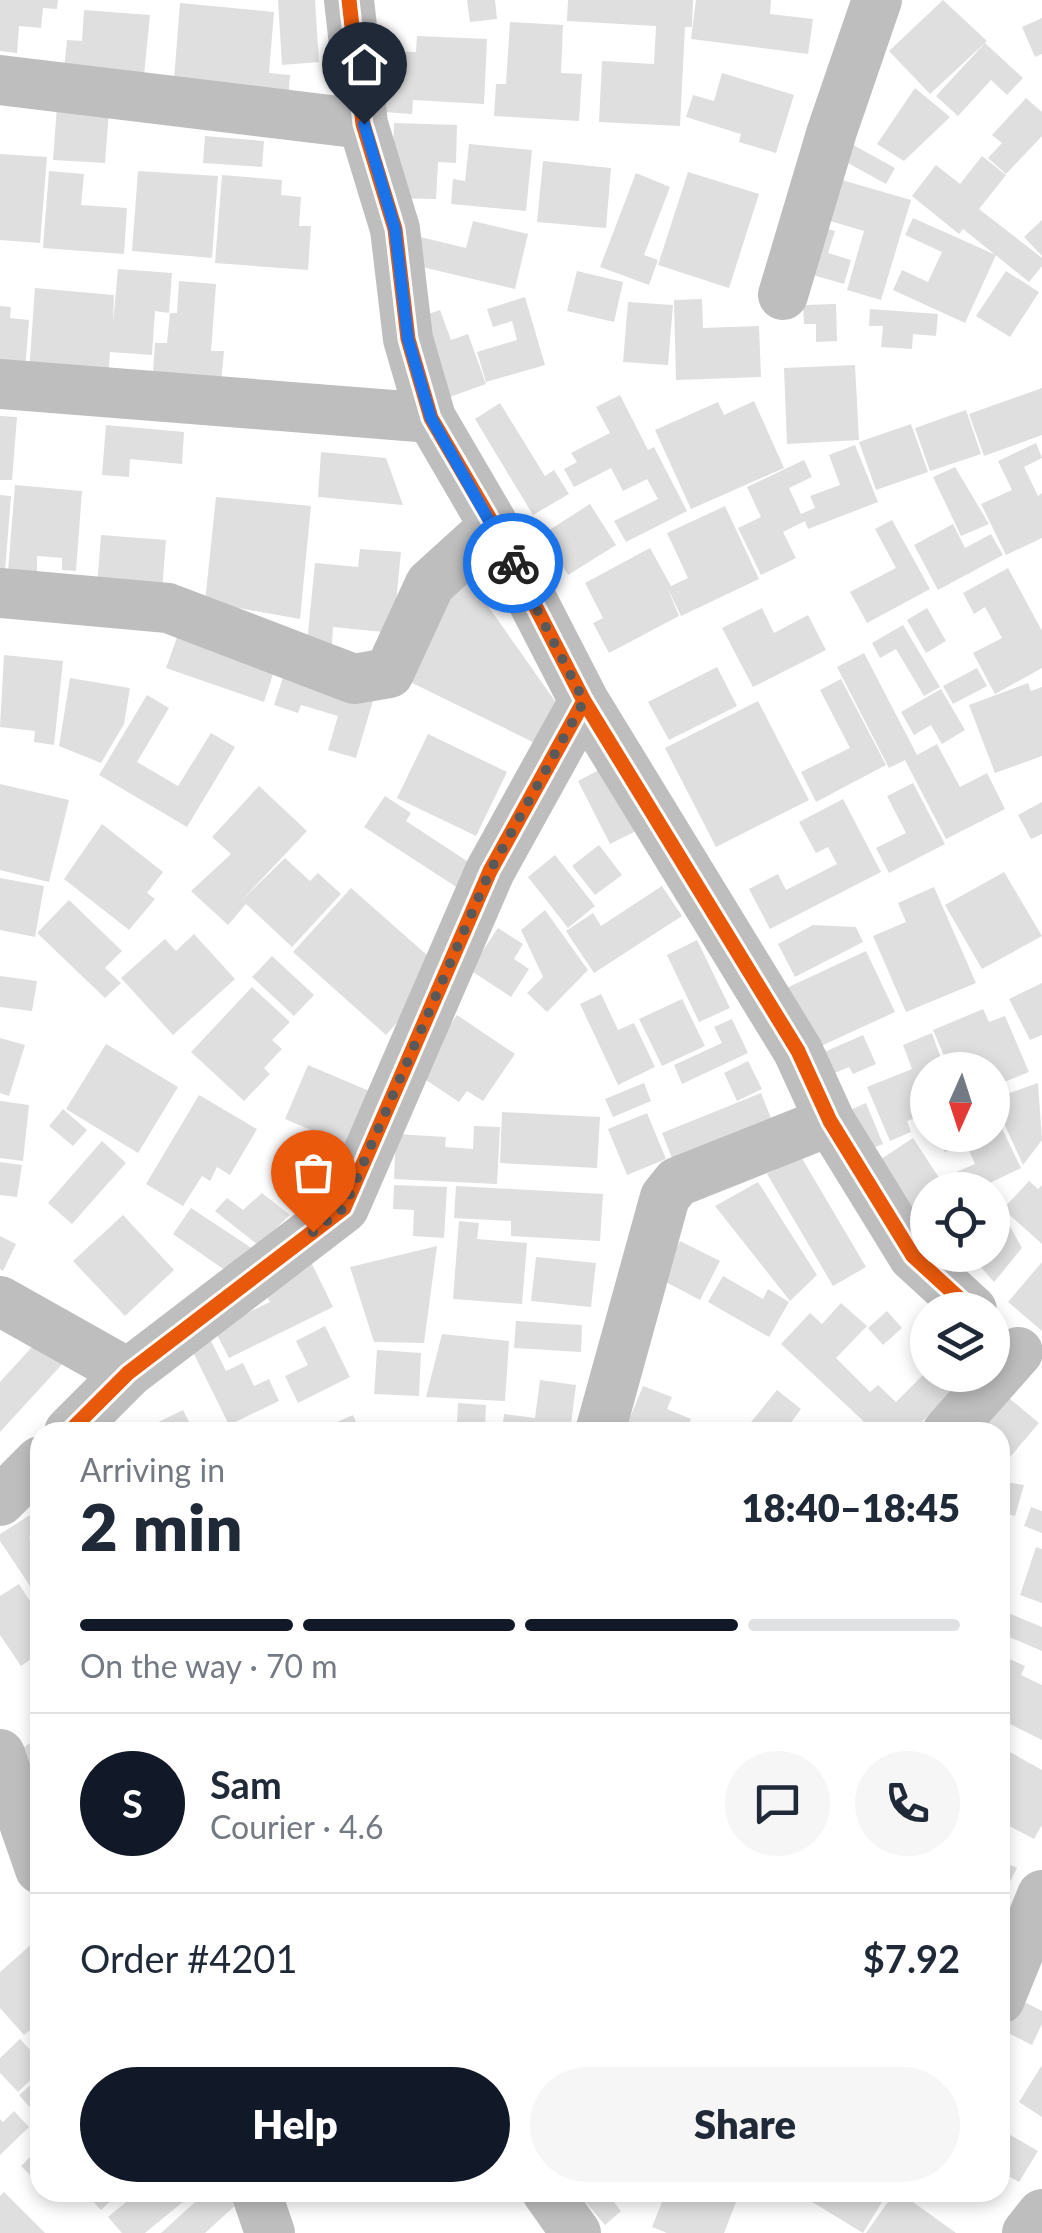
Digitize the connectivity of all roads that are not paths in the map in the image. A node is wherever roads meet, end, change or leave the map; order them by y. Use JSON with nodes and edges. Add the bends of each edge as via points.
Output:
{"nodes":[{"id":1,"x":350,"y":0,"type":"edge"},
{"id":2,"x":877,"y":0,"type":"edge"},
{"id":3,"x":0,"y":80,"type":"edge"},
{"id":4,"x":364,"y":124,"type":"junction"},
{"id":5,"x":783,"y":296,"type":"dead end"},
{"id":6,"x":0,"y":384,"type":"edge"},
{"id":7,"x":431,"y":418,"type":"junction"},
{"id":8,"x":494,"y":526,"type":"junction"},
{"id":9,"x":0,"y":593,"type":"edge"},
{"id":10,"x":584,"y":701,"type":"junction"},
{"id":11,"x":830,"y":1121,"type":"junction"},
{"id":12,"x":952,"y":1292,"type":"edge"},
{"id":13,"x":0,"y":1301,"type":"edge"},
{"id":14,"x":1018,"y":1350,"type":"edge"},
{"id":15,"x":128,"y":1373,"type":"junction"},
{"id":16,"x":78,"y":1422,"type":"edge"},
{"id":17,"x":603,"y":1422,"type":"edge"},
{"id":18,"x":956,"y":1422,"type":"edge"},
{"id":19,"x":30,"y":1471,"type":"edge"},
{"id":20,"x":0,"y":1501,"type":"edge"},
{"id":21,"x":0,"y":1754,"type":"edge"},
{"id":22,"x":30,"y":1840,"type":"edge"},
{"id":23,"x":1042,"y":1895,"type":"edge"},
{"id":24,"x":1010,"y":1974,"type":"edge"},
{"id":25,"x":259,"y":2202,"type":"edge"},
{"id":26,"x":554,"y":2202,"type":"edge"},
{"id":27,"x":1042,"y":2214,"type":"edge"},
{"id":28,"x":270,"y":2233,"type":"edge"},
{"id":29,"x":576,"y":2233,"type":"edge"},
{"id":30,"x":1026,"y":2233,"type":"edge"}],
"edges":[{"from":1,"to":4,"type":"street"},
{"from":2,"to":5,"type":"street"},
{"from":3,"to":4,"type":"street"},
{"from":4,"to":7,"type":"street","via":[[395,229],[408,339]]},
{"from":6,"to":7,"type":"street"},
{"from":7,"to":8,"type":"street"},
{"from":8,"to":9,"type":"street","via":[[430,584],[389,674],[354,679],[168,608]]},
{"from":8,"to":10,"type":"street"},
{"from":10,"to":11,"type":"street","via":[[798,1051]]},
{"from":10,"to":15,"type":"street","via":[[490,871],[344,1208]]},
{"from":11,"to":12,"type":"street","via":[[913,1256]]},
{"from":11,"to":17,"type":"street","via":[[677,1182],[665,1198]]},
{"from":13,"to":15,"type":"street"},
{"from":14,"to":18,"type":"street"},
{"from":15,"to":16,"type":"street"},
{"from":19,"to":20,"type":"street"},
{"from":21,"to":22,"type":"street"},
{"from":23,"to":24,"type":"street"},
{"from":25,"to":28,"type":"street"},
{"from":26,"to":29,"type":"street"},
{"from":27,"to":30,"type":"street"}]}
